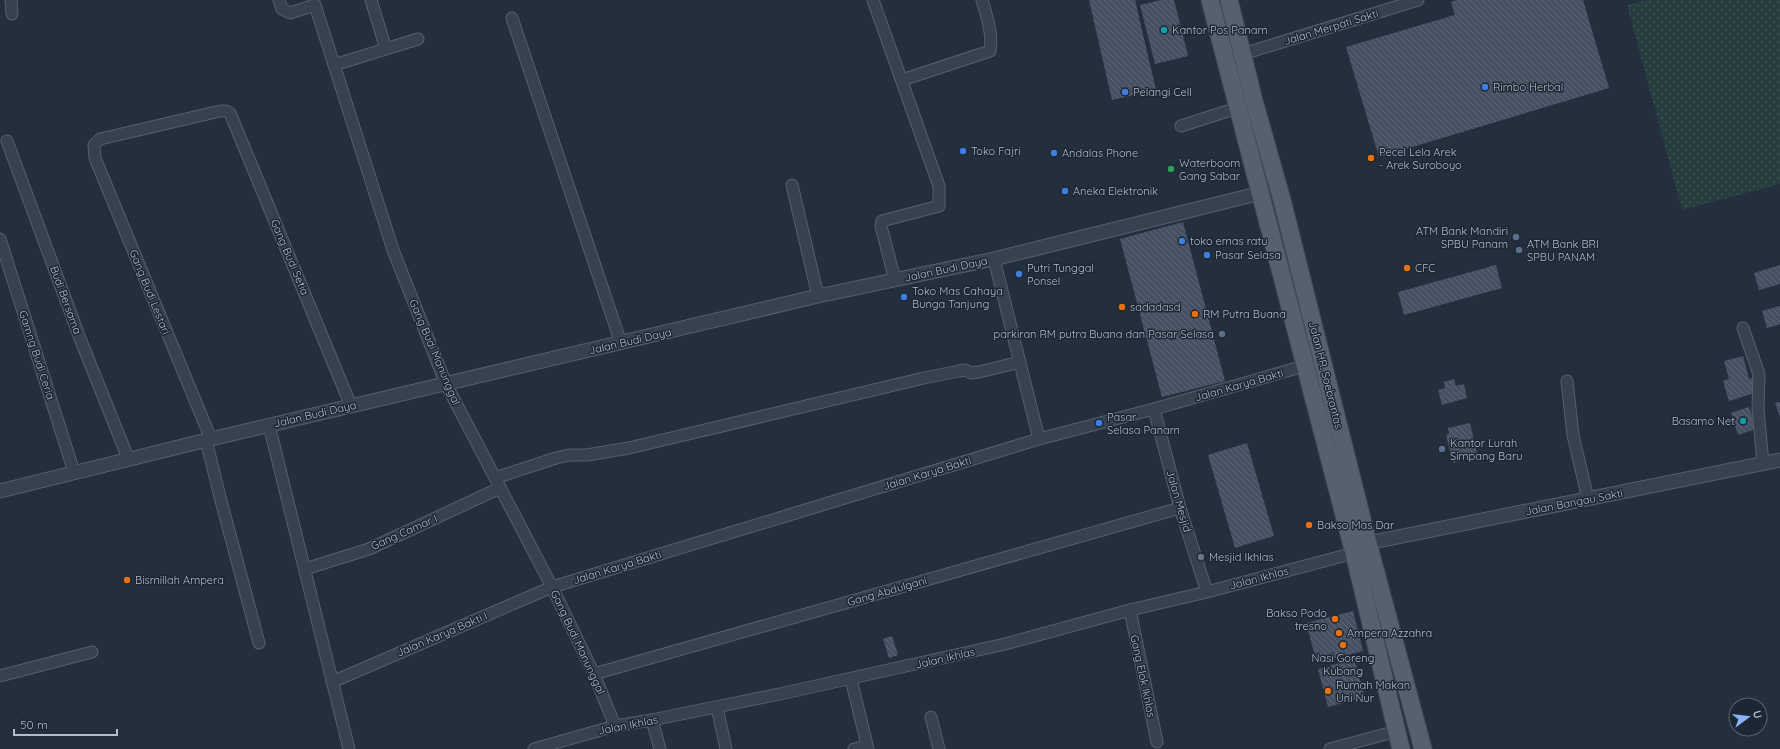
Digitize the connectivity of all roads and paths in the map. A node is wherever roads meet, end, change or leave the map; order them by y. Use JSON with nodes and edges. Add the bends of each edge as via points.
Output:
{"nodes":[{"id":1,"x":11,"y":0,"type":"edge"},
{"id":2,"x":371,"y":0,"type":"edge"},
{"id":3,"x":873,"y":0,"type":"edge"},
{"id":4,"x":982,"y":0,"type":"edge"},
{"id":5,"x":1210,"y":0,"type":"edge"},
{"id":6,"x":1229,"y":0,"type":"edge"},
{"id":7,"x":1418,"y":0,"type":"edge"},
{"id":8,"x":281,"y":4,"type":"edge"},
{"id":9,"x":12,"y":14,"type":"dead end"},
{"id":10,"x":512,"y":18,"type":"dead end"},
{"id":11,"x":418,"y":39,"type":"dead end"},
{"id":12,"x":386,"y":49,"type":"junction"},
{"id":13,"x":1243,"y":54,"type":"junction"},
{"id":14,"x":334,"y":65,"type":"junction"},
{"id":15,"x":902,"y":80,"type":"junction"},
{"id":16,"x":1237,"y":108,"type":"junction"},
{"id":17,"x":1181,"y":126,"type":"dead end"},
{"id":18,"x":8,"y":141,"type":"dead end"},
{"id":19,"x":94,"y":144,"type":"joint"},
{"id":20,"x":792,"y":185,"type":"dead end"},
{"id":21,"x":1261,"y":193,"type":"junction"},
{"id":22,"x":0,"y":239,"type":"edge"},
{"id":23,"x":994,"y":259,"type":"junction"},
{"id":24,"x":895,"y":280,"type":"junction"},
{"id":25,"x":818,"y":296,"type":"junction"},
{"id":26,"x":1742,"y":328,"type":"dead end"},
{"id":27,"x":621,"y":343,"type":"junction"},
{"id":28,"x":1020,"y":362,"type":"junction"},
{"id":29,"x":1304,"y":366,"type":"junction"},
{"id":30,"x":1567,"y":381,"type":"dead end"},
{"id":31,"x":446,"y":384,"type":"junction"},
{"id":32,"x":351,"y":406,"type":"junction"},
{"id":33,"x":1154,"y":409,"type":"junction"},
{"id":34,"x":269,"y":425,"type":"junction"},
{"id":35,"x":1039,"y":438,"type":"junction"},
{"id":36,"x":208,"y":439,"type":"junction"},
{"id":37,"x":128,"y":458,"type":"junction"},
{"id":38,"x":1780,"y":460,"type":"edge"},
{"id":39,"x":1763,"y":464,"type":"junction"},
{"id":40,"x":74,"y":472,"type":"junction"},
{"id":41,"x":498,"y":483,"type":"junction"},
{"id":42,"x":0,"y":491,"type":"edge"},
{"id":43,"x":1588,"y":499,"type":"junction"},
{"id":44,"x":1180,"y":508,"type":"junction"},
{"id":45,"x":1368,"y":543,"type":"junction"},
{"id":46,"x":1354,"y":554,"type":"junction"},
{"id":47,"x":305,"y":569,"type":"junction"},
{"id":48,"x":552,"y":587,"type":"junction"},
{"id":49,"x":1207,"y":592,"type":"junction"},
{"id":50,"x":1130,"y":610,"type":"junction"},
{"id":51,"x":259,"y":643,"type":"dead end"},
{"id":52,"x":92,"y":652,"type":"dead end"},
{"id":53,"x":594,"y":674,"type":"junction"},
{"id":54,"x":0,"y":676,"type":"edge"},
{"id":55,"x":851,"y":679,"type":"junction"},
{"id":56,"x":332,"y":682,"type":"junction"},
{"id":57,"x":1408,"y":692,"type":"junction"},
{"id":58,"x":1388,"y":696,"type":"junction"},
{"id":59,"x":717,"y":707,"type":"junction"},
{"id":60,"x":931,"y":717,"type":"dead end"},
{"id":61,"x":652,"y":720,"type":"junction"},
{"id":62,"x":615,"y":726,"type":"junction"},
{"id":63,"x":1397,"y":731,"type":"junction"},
{"id":64,"x":1157,"y":742,"type":"dead end"},
{"id":65,"x":868,"y":748,"type":"edge"},
{"id":66,"x":349,"y":749,"type":"edge"},
{"id":67,"x":534,"y":749,"type":"edge"},
{"id":68,"x":660,"y":749,"type":"edge"},
{"id":69,"x":726,"y":749,"type":"edge"},
{"id":70,"x":854,"y":749,"type":"edge"},
{"id":71,"x":938,"y":749,"type":"edge"},
{"id":72,"x":1330,"y":749,"type":"edge"},
{"id":73,"x":1401,"y":749,"type":"edge"},
{"id":74,"x":1423,"y":749,"type":"edge"}],
"edges":[{"from":1,"to":9,"type":"street"},
{"from":2,"to":12,"type":"street"},
{"from":3,"to":15,"type":"street"},
{"from":4,"to":15,"type":"street","via":[[992,41],[990,51]]},
{"from":5,"to":16,"type":"main road","name":"Jalan HR. Soebrantas"},
{"from":6,"to":13,"type":"main road","name":"Jalan HR. Soebrantas"},
{"from":7,"to":13,"type":"street","name":"Jalan Merpati Sakti"},
{"from":8,"to":14,"type":"street","name":"Gang Budi Manunggal","via":[[290,13],[315,5]]},
{"from":10,"to":27,"type":"street"},
{"from":11,"to":12,"type":"street"},
{"from":12,"to":14,"type":"street"},
{"from":13,"to":45,"type":"main road","name":"Jalan HR. Soebrantas"},
{"from":14,"to":31,"type":"street","name":"Gang Budi Manunggal","via":[[393,250]]},
{"from":15,"to":24,"type":"street","via":[[939,186],[940,198],[939,206],[882,221],[881,226]]},
{"from":16,"to":17,"type":"street"},
{"from":16,"to":21,"type":"main road","name":"Jalan HR. Soebrantas"},
{"from":18,"to":37,"type":"street","name":"Budi Bersama","via":[[81,341]]},
{"from":19,"to":32,"type":"street","name":"Gang Budi Setia","via":[[100,139],[226,110],[230,114]]},
{"from":19,"to":36,"type":"street","name":"Gang Budi Lestari","via":[[95,158]]},
{"from":20,"to":25,"type":"street"},
{"from":21,"to":23,"type":"street","name":"Jalan Budi Daya"},
{"from":21,"to":29,"type":"main road","name":"Jalan HR. Soebrantas"},
{"from":22,"to":40,"type":"street","name":"Gamng Budi Ceria"},
{"from":23,"to":24,"type":"street","name":"Jalan Budi Daya"},
{"from":23,"to":28,"type":"street"},
{"from":24,"to":25,"type":"street","name":"Jalan Budi Daya"},
{"from":25,"to":27,"type":"street","name":"Jalan Budi Daya"},
{"from":26,"to":39,"type":"street","via":[[1759,374],[1758,409]]},
{"from":27,"to":31,"type":"street","name":"Jalan Budi Daya"},
{"from":28,"to":35,"type":"street"},
{"from":28,"to":41,"type":"street","name":"Gang Camar I","via":[[975,372],[959,371],[924,378],[629,448],[556,458]]},
{"from":29,"to":33,"type":"street","name":"Jalan Karya Bakti"},
{"from":29,"to":46,"type":"main road","name":"Jalan HR. Soebrantas"},
{"from":30,"to":43,"type":"street","via":[[1572,429]]},
{"from":31,"to":32,"type":"street","name":"Jalan Budi Daya"},
{"from":31,"to":41,"type":"street","name":"Gang Budi Manunggal"},
{"from":32,"to":34,"type":"street","name":"Jalan Budi Daya"},
{"from":33,"to":35,"type":"street","name":"Jalan Karya Bakti"},
{"from":33,"to":44,"type":"street","name":"Jalan Mesjid"},
{"from":34,"to":36,"type":"street","name":"Jalan Budi Daya"},
{"from":34,"to":47,"type":"street"},
{"from":35,"to":48,"type":"street","name":"Jalan Karya Bakti"},
{"from":36,"to":37,"type":"street","name":"Jalan Budi Daya"},
{"from":36,"to":51,"type":"street","name":"Gang Budi Lestari","via":[[220,497]]},
{"from":37,"to":40,"type":"street","name":"Jalan Budi Daya"},
{"from":38,"to":39,"type":"street","name":"Jalan Bangau Sakti"},
{"from":39,"to":43,"type":"street","name":"Jalan Bangau Sakti"},
{"from":40,"to":42,"type":"street","name":"Jalan Budi Daya"},
{"from":41,"to":47,"type":"street","name":"Gang Camar I","via":[[369,548]]},
{"from":41,"to":48,"type":"street","name":"Gang Budi Manunggal"},
{"from":43,"to":45,"type":"street","name":"Jalan Bangau Sakti"},
{"from":44,"to":49,"type":"street","name":"Jalan Mesjid"},
{"from":44,"to":53,"type":"street","name":"Gang Abdulgani"},
{"from":45,"to":57,"type":"main road","name":"Jalan HR. Soebrantas"},
{"from":46,"to":49,"type":"street","name":"Jalan Ikhlas"},
{"from":46,"to":58,"type":"main road","name":"Jalan HR. Soebrantas"},
{"from":47,"to":56,"type":"street"},
{"from":48,"to":53,"type":"street","name":"Gang Budi Manunggal"},
{"from":48,"to":56,"type":"street","name":"Jalan Karya Bakti I"},
{"from":49,"to":50,"type":"street","name":"Jalan Ikhlas"},
{"from":50,"to":55,"type":"street","name":"Jalan Ikhlas","via":[[1005,644]]},
{"from":50,"to":64,"type":"street","name":"Gang Elok Ikhlas"},
{"from":52,"to":54,"type":"street"},
{"from":53,"to":62,"type":"street","name":"Gang Budi Manunggal"},
{"from":55,"to":59,"type":"street","name":"Jalan Ikhlas"},
{"from":55,"to":65,"type":"street"},
{"from":56,"to":66,"type":"street"},
{"from":57,"to":58,"type":"main road"},
{"from":57,"to":74,"type":"main road","name":"Jalan HR. Soebrantas"},
{"from":58,"to":63,"type":"main road","name":"Jalan HR. Soebrantas"},
{"from":59,"to":61,"type":"street","name":"Jalan Ikhlas"},
{"from":59,"to":69,"type":"street"},
{"from":60,"to":71,"type":"street"},
{"from":61,"to":62,"type":"street","name":"Jalan Ikhlas"},
{"from":61,"to":68,"type":"street"},
{"from":62,"to":67,"type":"street","name":"Jalan Ikhlas"},
{"from":63,"to":72,"type":"street"},
{"from":63,"to":73,"type":"main road","name":"Jalan HR. Soebrantas"},
{"from":65,"to":70,"type":"street"}]}
